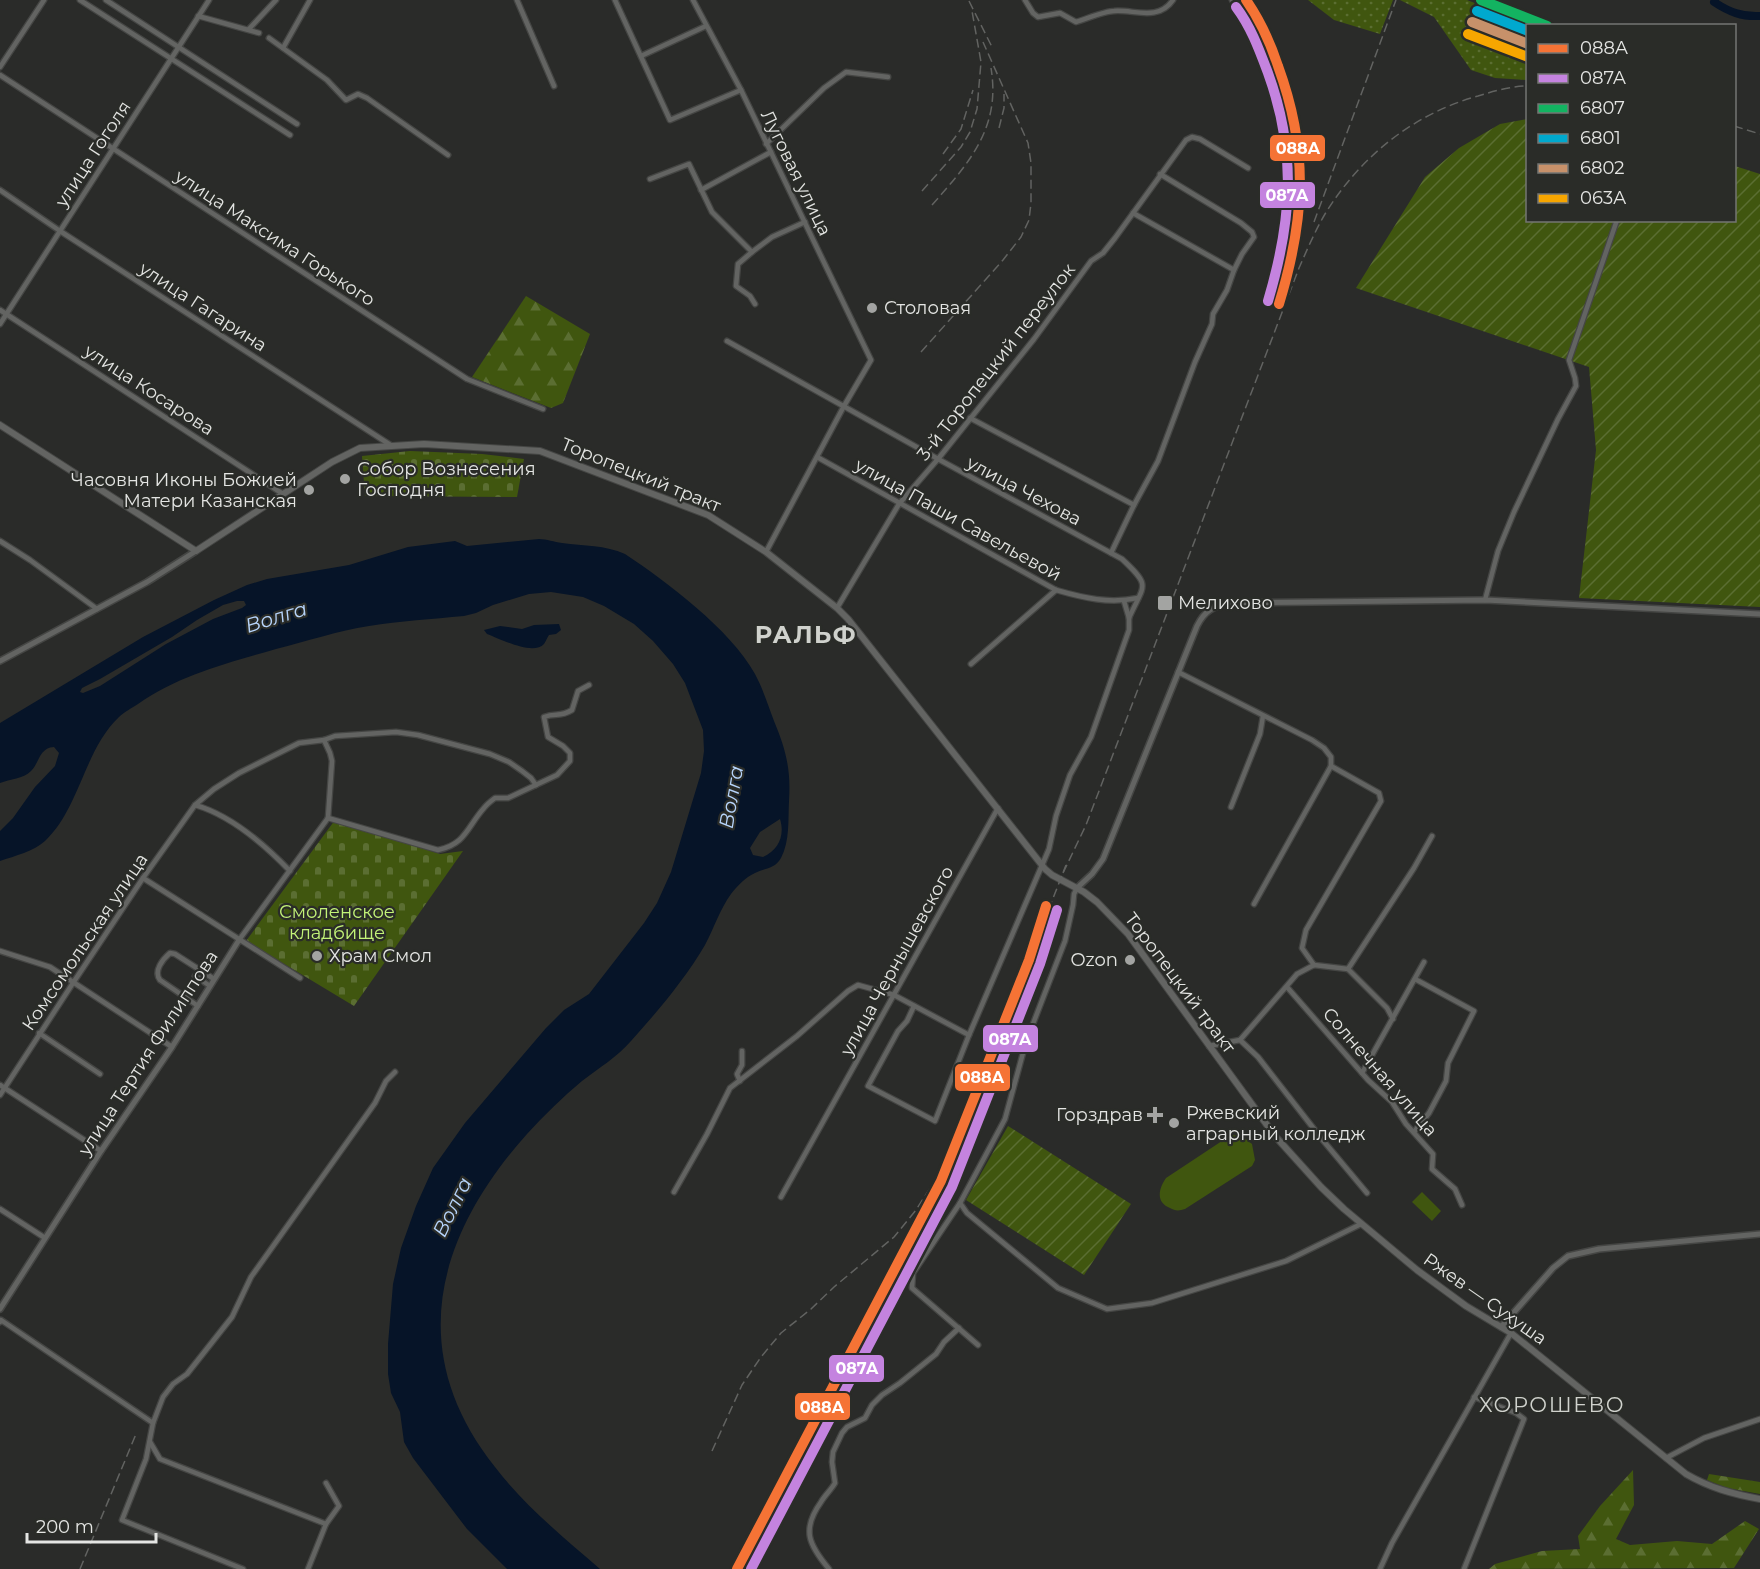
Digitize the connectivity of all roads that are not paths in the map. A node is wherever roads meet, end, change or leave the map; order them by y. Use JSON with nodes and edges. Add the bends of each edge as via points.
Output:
{"nodes":[{"id":1,"x":44,"y":0,"type":"edge"},
{"id":2,"x":80,"y":0,"type":"edge"},
{"id":3,"x":106,"y":0,"type":"edge"},
{"id":4,"x":209,"y":0,"type":"edge"},
{"id":5,"x":276,"y":0,"type":"edge"},
{"id":6,"x":310,"y":0,"type":"edge"},
{"id":7,"x":517,"y":0,"type":"edge"},
{"id":8,"x":615,"y":0,"type":"edge"},
{"id":9,"x":693,"y":0,"type":"edge"},
{"id":10,"x":1024,"y":0,"type":"edge"},
{"id":11,"x":1173,"y":0,"type":"edge"},
{"id":12,"x":1232,"y":0,"type":"edge"},
{"id":13,"x":198,"y":16,"type":"junction"},
{"id":14,"x":706,"y":26,"type":"junction"},
{"id":15,"x":249,"y":29,"type":"junction"},
{"id":16,"x":259,"y":33,"type":"dead end"},
{"id":17,"x":269,"y":38,"type":"dead end"},
{"id":18,"x":1254,"y":40,"type":"dead end"},
{"id":19,"x":178,"y":46,"type":"junction"},
{"id":20,"x":283,"y":48,"type":"junction"},
{"id":21,"x":641,"y":56,"type":"junction"},
{"id":22,"x":170,"y":58,"type":"junction"},
{"id":23,"x":0,"y":67,"type":"edge"},
{"id":24,"x":0,"y":75,"type":"edge"},
{"id":25,"x":888,"y":77,"type":"dead end"},
{"id":26,"x":554,"y":86,"type":"dead end"},
{"id":27,"x":741,"y":90,"type":"junction"},
{"id":28,"x":297,"y":124,"type":"dead end"},
{"id":29,"x":290,"y":135,"type":"dead end"},
{"id":30,"x":766,"y":144,"type":"junction"},
{"id":31,"x":112,"y":149,"type":"junction"},
{"id":32,"x":771,"y":152,"type":"junction"},
{"id":33,"x":448,"y":155,"type":"dead end"},
{"id":34,"x":1248,"y":168,"type":"dead end"},
{"id":35,"x":1160,"y":174,"type":"junction"},
{"id":36,"x":650,"y":179,"type":"dead end"},
{"id":37,"x":0,"y":190,"type":"edge"},
{"id":38,"x":701,"y":190,"type":"junction"},
{"id":39,"x":1132,"y":213,"type":"junction"},
{"id":40,"x":805,"y":222,"type":"junction"},
{"id":41,"x":1616,"y":222,"type":"edge"},
{"id":42,"x":60,"y":231,"type":"junction"},
{"id":43,"x":752,"y":252,"type":"junction"},
{"id":44,"x":1234,"y":270,"type":"junction"},
{"id":45,"x":755,"y":304,"type":"dead end"},
{"id":46,"x":0,"y":310,"type":"edge"},
{"id":47,"x":6,"y":314,"type":"junction"},
{"id":48,"x":0,"y":324,"type":"edge"},
{"id":49,"x":727,"y":341,"type":"dead end"},
{"id":50,"x":844,"y":405,"type":"junction"},
{"id":51,"x":543,"y":409,"type":"dead end"},
{"id":52,"x":970,"y":418,"type":"junction"},
{"id":53,"x":0,"y":425,"type":"edge"},
{"id":54,"x":392,"y":446,"type":"junction"},
{"id":55,"x":817,"y":457,"type":"junction"},
{"id":56,"x":938,"y":459,"type":"junction"},
{"id":57,"x":283,"y":494,"type":"junction"},
{"id":58,"x":899,"y":504,"type":"junction"},
{"id":59,"x":1134,"y":505,"type":"junction"},
{"id":60,"x":0,"y":541,"type":"edge"},
{"id":61,"x":196,"y":550,"type":"junction"},
{"id":62,"x":766,"y":552,"type":"junction"},
{"id":63,"x":1111,"y":553,"type":"junction"},
{"id":64,"x":1056,"y":590,"type":"junction"},
{"id":65,"x":1138,"y":598,"type":"junction"},
{"id":66,"x":1485,"y":600,"type":"junction"},
{"id":67,"x":1124,"y":601,"type":"junction"},
{"id":68,"x":837,"y":608,"type":"junction"},
{"id":69,"x":97,"y":609,"type":"junction"},
{"id":70,"x":1760,"y":614,"type":"edge"},
{"id":71,"x":1129,"y":618,"type":"junction"},
{"id":72,"x":0,"y":654,"type":"edge"},
{"id":73,"x":3,"y":659,"type":"edge"},
{"id":74,"x":971,"y":664,"type":"dead end"},
{"id":75,"x":1178,"y":672,"type":"junction"},
{"id":76,"x":589,"y":685,"type":"dead end"},
{"id":77,"x":1263,"y":716,"type":"junction"},
{"id":78,"x":324,"y":740,"type":"junction"},
{"id":79,"x":1331,"y":766,"type":"junction"},
{"id":80,"x":536,"y":785,"type":"junction"},
{"id":81,"x":195,"y":805,"type":"junction"},
{"id":82,"x":1231,"y":807,"type":"dead end"},
{"id":83,"x":998,"y":808,"type":"junction"},
{"id":84,"x":328,"y":818,"type":"junction"},
{"id":85,"x":1432,"y":836,"type":"dead end"},
{"id":86,"x":1042,"y":865,"type":"junction"},
{"id":87,"x":290,"y":871,"type":"junction"},
{"id":88,"x":143,"y":878,"type":"junction"},
{"id":89,"x":1077,"y":888,"type":"junction"},
{"id":90,"x":1254,"y":904,"type":"dead end"},
{"id":91,"x":238,"y":940,"type":"junction"},
{"id":92,"x":0,"y":951,"type":"edge"},
{"id":93,"x":1424,"y":963,"type":"dead end"},
{"id":94,"x":1314,"y":964,"type":"junction"},
{"id":95,"x":1348,"y":969,"type":"junction"},
{"id":96,"x":195,"y":976,"type":"dead end"},
{"id":97,"x":300,"y":978,"type":"dead end"},
{"id":98,"x":214,"y":979,"type":"junction"},
{"id":99,"x":1415,"y":979,"type":"junction"},
{"id":100,"x":73,"y":983,"type":"junction"},
{"id":101,"x":210,"y":986,"type":"junction"},
{"id":102,"x":1287,"y":987,"type":"junction"},
{"id":103,"x":894,"y":995,"type":"junction"},
{"id":104,"x":198,"y":1006,"type":"junction"},
{"id":105,"x":914,"y":1006,"type":"junction"},
{"id":106,"x":1394,"y":1019,"type":"junction"},
{"id":107,"x":39,"y":1033,"type":"junction"},
{"id":108,"x":969,"y":1035,"type":"junction"},
{"id":109,"x":1240,"y":1040,"type":"junction"},
{"id":110,"x":1209,"y":1046,"type":"junction"},
{"id":111,"x":172,"y":1047,"type":"junction"},
{"id":112,"x":742,"y":1051,"type":"dead end"},
{"id":113,"x":395,"y":1072,"type":"dead end"},
{"id":114,"x":1362,"y":1073,"type":"junction"},
{"id":115,"x":100,"y":1074,"type":"dead end"},
{"id":116,"x":1230,"y":1075,"type":"joint"},
{"id":117,"x":740,"y":1081,"type":"junction"},
{"id":118,"x":2,"y":1087,"type":"edge"},
{"id":119,"x":0,"y":1095,"type":"edge"},
{"id":120,"x":1414,"y":1132,"type":"junction"},
{"id":121,"x":101,"y":1151,"type":"junction"},
{"id":122,"x":674,"y":1192,"type":"dead end"},
{"id":123,"x":1367,"y":1193,"type":"dead end"},
{"id":124,"x":781,"y":1197,"type":"dead end"},
{"id":125,"x":960,"y":1203,"type":"junction"},
{"id":126,"x":1462,"y":1205,"type":"dead end"},
{"id":127,"x":0,"y":1209,"type":"edge"},
{"id":128,"x":1361,"y":1224,"type":"junction"},
{"id":129,"x":1760,"y":1234,"type":"edge"},
{"id":130,"x":45,"y":1238,"type":"junction"},
{"id":131,"x":0,"y":1309,"type":"edge"},
{"id":132,"x":0,"y":1322,"type":"edge"},
{"id":133,"x":1501,"y":1327,"type":"junction"},
{"id":134,"x":959,"y":1328,"type":"junction"},
{"id":135,"x":1511,"y":1333,"type":"junction"},
{"id":136,"x":978,"y":1345,"type":"dead end"},
{"id":137,"x":1474,"y":1397,"type":"junction"},
{"id":138,"x":1760,"y":1419,"type":"edge"},
{"id":139,"x":153,"y":1423,"type":"junction"},
{"id":140,"x":149,"y":1442,"type":"junction"},
{"id":141,"x":1666,"y":1458,"type":"junction"},
{"id":142,"x":326,"y":1483,"type":"dead end"},
{"id":143,"x":1760,"y":1499,"type":"edge"},
{"id":144,"x":326,"y":1524,"type":"junction"},
{"id":145,"x":243,"y":1569,"type":"edge"},
{"id":146,"x":308,"y":1569,"type":"edge"},
{"id":147,"x":830,"y":1569,"type":"edge"},
{"id":148,"x":1380,"y":1569,"type":"edge"},
{"id":149,"x":1464,"y":1569,"type":"edge"}],
"edges":[{"from":1,"to":23,"type":"street"},
{"from":2,"to":22,"type":"street"},
{"from":3,"to":19,"type":"street"},
{"from":4,"to":13,"type":"street","name":"улица Гоголя"},
{"from":5,"to":15,"type":"street"},
{"from":6,"to":20,"type":"street"},
{"from":7,"to":26,"type":"street"},
{"from":8,"to":21,"type":"street"},
{"from":9,"to":14,"type":"street","name":"Луговая улица"},
{"from":10,"to":11,"type":"street","via":[[1038,17],[1060,13],[1076,22],[1113,10],[1139,14],[1159,11]]},
{"from":12,"to":18,"type":"street"},
{"from":13,"to":15,"type":"street"},
{"from":13,"to":19,"type":"street","name":"улица Гоголя"},
{"from":14,"to":21,"type":"street"},
{"from":14,"to":27,"type":"street","name":"Луговая улица"},
{"from":15,"to":16,"type":"street"},
{"from":17,"to":20,"type":"street"},
{"from":19,"to":22,"type":"street","name":"улица Гоголя"},
{"from":19,"to":28,"type":"street"},
{"from":20,"to":33,"type":"street","via":[[327,80],[346,100],[358,94],[367,98]]},
{"from":21,"to":27,"type":"street","via":[[670,120]]},
{"from":22,"to":29,"type":"street"},
{"from":22,"to":31,"type":"street","name":"улица Гоголя"},
{"from":24,"to":31,"type":"street","name":"улица Максима Горького"},
{"from":25,"to":30,"type":"street","via":[[846,72]]},
{"from":27,"to":30,"type":"street","name":"Луговая улица"},
{"from":30,"to":32,"type":"street","name":"Луговая улица"},
{"from":31,"to":42,"type":"street","name":"улица Гоголя"},
{"from":31,"to":51,"type":"street","name":"улица Максима Горького","via":[[468,379]]},
{"from":32,"to":38,"type":"street"},
{"from":32,"to":40,"type":"street","name":"Луговая улица"},
{"from":34,"to":35,"type":"street","name":"3-й Торопецкий переулок","via":[[1192,137]]},
{"from":35,"to":39,"type":"street","name":"3-й Торопецкий переулок"},
{"from":35,"to":44,"type":"street","via":[[1252,232],[1254,237]]},
{"from":36,"to":38,"type":"street","via":[[689,164]]},
{"from":37,"to":42,"type":"street","name":"улица Гагарина"},
{"from":38,"to":43,"type":"street","via":[[712,212]]},
{"from":39,"to":44,"type":"street"},
{"from":39,"to":52,"type":"street","name":"3-й Торопецкий переулок"},
{"from":40,"to":43,"type":"street","via":[[772,237]]},
{"from":40,"to":50,"type":"street","name":"Луговая улица","via":[[871,360]]},
{"from":41,"to":66,"type":"street","via":[[1569,360],[1576,386],[1510,522]]},
{"from":42,"to":47,"type":"street","name":"улица Гоголя"},
{"from":42,"to":54,"type":"street","name":"улица Гагарина"},
{"from":43,"to":45,"type":"street","via":[[738,264],[736,286]]},
{"from":44,"to":59,"type":"street","via":[[1213,314],[1158,462]]},
{"from":46,"to":47,"type":"street","name":"улица Косарова"},
{"from":47,"to":48,"type":"street","name":"улица Гоголя"},
{"from":47,"to":57,"type":"street","name":"улица Косарова"},
{"from":49,"to":50,"type":"street","name":"улица Чехова"},
{"from":50,"to":55,"type":"street"},
{"from":50,"to":56,"type":"street","name":"улица Чехова"},
{"from":52,"to":56,"type":"street","name":"3-й Торопецкий переулок"},
{"from":52,"to":59,"type":"street"},
{"from":53,"to":61,"type":"main road"},
{"from":54,"to":57,"type":"main road","name":"Торопецкий тракт","via":[[360,448]]},
{"from":54,"to":62,"type":"main road","name":"Торопецкий тракт","via":[[424,444],[540,451],[708,515]]},
{"from":55,"to":58,"type":"street","name":"улица Паши Савельевой"},
{"from":55,"to":62,"type":"street"},
{"from":56,"to":58,"type":"street","name":"3-й Торопецкий переулок"},
{"from":56,"to":63,"type":"street","name":"улица Чехова"},
{"from":57,"to":61,"type":"main road","name":"Торопецкий тракт"},
{"from":58,"to":64,"type":"street","name":"улица Паши Савельевой"},
{"from":58,"to":68,"type":"street","name":"3-й Торопецкий переулок"},
{"from":59,"to":63,"type":"street"},
{"from":60,"to":69,"type":"street"},
{"from":61,"to":69,"type":"street"},
{"from":62,"to":68,"type":"main road","name":"Торопецкий тракт"},
{"from":63,"to":65,"type":"street","name":"улица Чехова","via":[[1140,578],[1143,588]]},
{"from":64,"to":67,"type":"street","name":"улица Паши Савельевой","via":[[1104,601]]},
{"from":64,"to":74,"type":"street"},
{"from":65,"to":67,"type":"street","name":"улица Паши Савельевой"},
{"from":65,"to":71,"type":"street"},
{"from":66,"to":70,"type":"street"},
{"from":66,"to":75,"type":"street","via":[[1219,605],[1207,610],[1200,620]]},
{"from":67,"to":71,"type":"street"},
{"from":68,"to":83,"type":"main road","name":"Торопецкий тракт"},
{"from":69,"to":73,"type":"street"},
{"from":71,"to":86,"type":"street","via":[[1125,644],[1091,737],[1070,775]]},
{"from":72,"to":73,"type":"street"},
{"from":75,"to":77,"type":"street"},
{"from":75,"to":89,"type":"street","via":[[1103,859]]},
{"from":76,"to":80,"type":"street","via":[[578,691],[572,710],[563,716],[544,717],[548,737],[570,753],[570,761],[557,775]]},
{"from":77,"to":79,"type":"street","via":[[1324,748],[1331,757]]},
{"from":77,"to":82,"type":"street","via":[[1260,734]]},
{"from":78,"to":80,"type":"street","name":"Комсомольская улица","via":[[396,732],[418,735],[490,754],[522,771]]},
{"from":78,"to":81,"type":"street","name":"Комсомольская улица","via":[[299,743],[239,773]]},
{"from":78,"to":84,"type":"street","via":[[332,761]]},
{"from":79,"to":90,"type":"street"},
{"from":79,"to":94,"type":"street","via":[[1379,793],[1381,801],[1306,930],[1302,948]]},
{"from":80,"to":84,"type":"street","via":[[508,798],[495,798],[460,841],[438,850]]},
{"from":81,"to":87,"type":"street","via":[[209,809],[271,850]]},
{"from":81,"to":88,"type":"street","name":"Комсомольская улица"},
{"from":83,"to":86,"type":"main road","name":"Торопецкий тракт"},
{"from":83,"to":103,"type":"street","name":"улица Чернышевского"},
{"from":84,"to":87,"type":"street","name":"улица Тертия Филиппова"},
{"from":85,"to":95,"type":"street"},
{"from":86,"to":89,"type":"main road","name":"Торопецкий тракт"},
{"from":86,"to":108,"type":"street"},
{"from":87,"to":91,"type":"street","name":"улица Тертия Филиппова"},
{"from":88,"to":91,"type":"street"},
{"from":88,"to":100,"type":"street","name":"Комсомольская улица"},
{"from":89,"to":110,"type":"main road","name":"Торопецкий тракт","via":[[1128,934]]},
{"from":89,"to":125,"type":"street","via":[[1065,941],[1026,1042],[1005,1119]]},
{"from":91,"to":97,"type":"street"},
{"from":91,"to":98,"type":"street","name":"улица Тертия Филиппова"},
{"from":92,"to":100,"type":"street","via":[[50,967]]},
{"from":93,"to":99,"type":"street"},
{"from":94,"to":95,"type":"street"},
{"from":94,"to":102,"type":"street","via":[[1297,974]]},
{"from":95,"to":106,"type":"street"},
{"from":96,"to":101,"type":"street"},
{"from":98,"to":101,"type":"street","name":"улица Тертия Филиппова"},
{"from":98,"to":104,"type":"street","via":[[170,953],[157,970],[164,984]]},
{"from":99,"to":106,"type":"street"},
{"from":99,"to":120,"type":"street","via":[[1474,1011],[1448,1063],[1446,1081]]},
{"from":100,"to":107,"type":"street","name":"Комсомольская улица"},
{"from":100,"to":111,"type":"street"},
{"from":101,"to":104,"type":"street","name":"улица Тертия Филиппова"},
{"from":102,"to":109,"type":"street"},
{"from":102,"to":114,"type":"street","name":"Солнечная улица"},
{"from":103,"to":105,"type":"street"},
{"from":103,"to":117,"type":"street","via":[[858,986],[848,991]]},
{"from":103,"to":124,"type":"street","name":"улица Чернышевского"},
{"from":104,"to":111,"type":"street","name":"улица Тертия Филиппова"},
{"from":105,"to":108,"type":"street"},
{"from":105,"to":108,"type":"street","via":[[868,1086],[935,1121]]},
{"from":106,"to":114,"type":"street"},
{"from":107,"to":115,"type":"street"},
{"from":107,"to":118,"type":"street","name":"Комсомольская улица"},
{"from":109,"to":110,"type":"street"},
{"from":109,"to":123,"type":"street"},
{"from":110,"to":116,"type":"main road","name":"Торопецкий тракт"},
{"from":111,"to":121,"type":"street","name":"улица Тертия Филиппова"},
{"from":112,"to":117,"type":"street","via":[[737,1074]]},
{"from":113,"to":139,"type":"street","via":[[251,1277],[232,1317],[187,1374],[163,1397]]},
{"from":114,"to":120,"type":"street","name":"Солнечная улица","via":[[1392,1102]]},
{"from":116,"to":128,"type":"main road","name":"Ржев — Сухуша","via":[[1275,1136]]},
{"from":117,"to":122,"type":"street","via":[[730,1088]]},
{"from":118,"to":119,"type":"street","name":"Комсомольская улица"},
{"from":118,"to":121,"type":"street"},
{"from":120,"to":126,"type":"street","name":"Солнечная улица","via":[[1434,1154],[1432,1169],[1455,1189]]},
{"from":121,"to":130,"type":"street","name":"улица Тертия Филиппова"},
{"from":125,"to":128,"type":"street","via":[[1058,1288],[1107,1309],[1152,1303],[1286,1261]]},
{"from":125,"to":134,"type":"street","via":[[913,1274],[912,1288]]},
{"from":127,"to":130,"type":"street"},
{"from":128,"to":133,"type":"main road","name":"Ржев — Сухуша","via":[[1441,1289]]},
{"from":129,"to":133,"type":"street","via":[[1599,1249],[1568,1256]]},
{"from":130,"to":131,"type":"street","name":"улица Тертия Филиппова"},
{"from":132,"to":139,"type":"street"},
{"from":133,"to":135,"type":"main road","name":"Ржев — Сухуша"},
{"from":134,"to":136,"type":"street"},
{"from":134,"to":147,"type":"street","via":[[936,1354],[882,1395],[865,1418],[842,1433],[833,1452],[836,1483],[814,1511],[809,1525],[816,1553]]},
{"from":135,"to":137,"type":"street"},
{"from":135,"to":141,"type":"main road","name":"Ржев — Сухуша"},
{"from":137,"to":148,"type":"street"},
{"from":137,"to":149,"type":"street","via":[[1524,1419]]},
{"from":138,"to":141,"type":"street","via":[[1704,1438]]},
{"from":139,"to":140,"type":"street"},
{"from":140,"to":144,"type":"street","via":[[160,1459]]},
{"from":140,"to":145,"type":"street","via":[[122,1520]]},
{"from":141,"to":143,"type":"main road","name":"Ржев — Сухуша","via":[[1701,1483]]},
{"from":142,"to":144,"type":"street","via":[[339,1506]]},
{"from":144,"to":146,"type":"street"}]}
